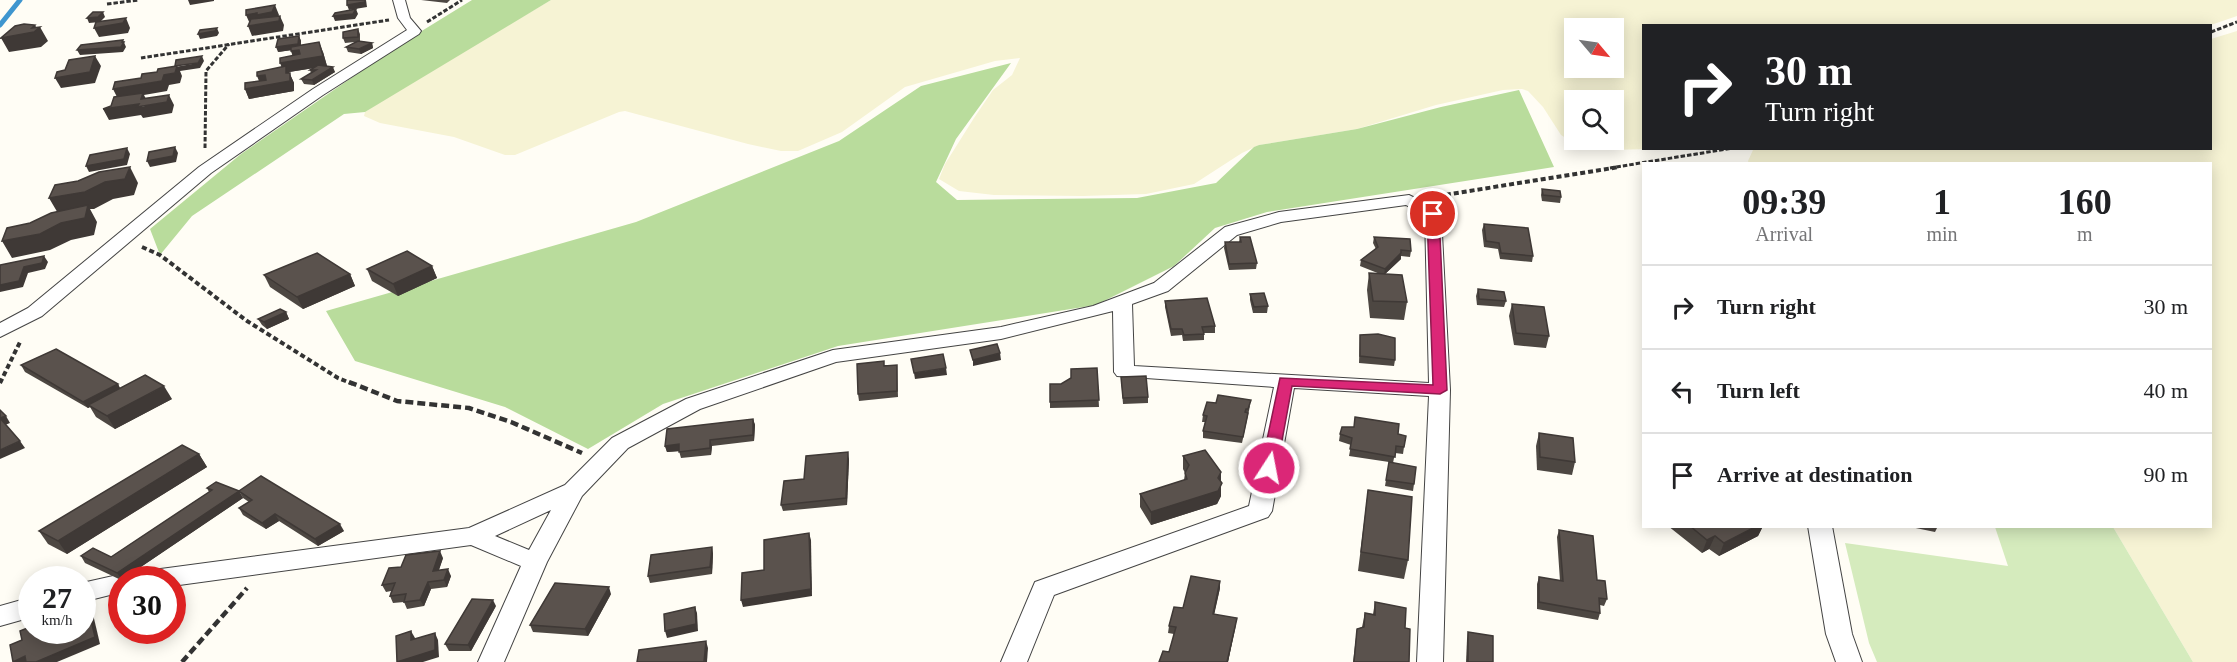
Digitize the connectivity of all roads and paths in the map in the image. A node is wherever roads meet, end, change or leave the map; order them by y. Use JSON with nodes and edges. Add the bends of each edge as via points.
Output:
{"nodes":[{"id":1,"x":139,"y":0,"type":"edge"},
{"id":2,"x":399,"y":0,"type":"edge"},
{"id":3,"x":462,"y":0,"type":"edge"},
{"id":4,"x":107,"y":4,"type":"dead end"},
{"id":5,"x":2237,"y":22,"type":"edge"},
{"id":6,"x":409,"y":25,"type":"junction"},
{"id":7,"x":2212,"y":32,"type":"edge"},
{"id":8,"x":229,"y":43,"type":"junction"},
{"id":9,"x":141,"y":58,"type":"dead end"},
{"id":10,"x":1721,"y":150,"type":"edge"},
{"id":11,"x":1646,"y":162,"type":"edge"},
{"id":12,"x":1642,"y":163,"type":"edge"},
{"id":13,"x":205,"y":170,"type":"junction"},
{"id":14,"x":1409,"y":200,"type":"junction"},
{"id":15,"x":123,"y":238,"type":"junction"},
{"id":16,"x":1122,"y":301,"type":"junction"},
{"id":17,"x":35,"y":312,"type":"junction"},
{"id":18,"x":0,"y":331,"type":"edge"},
{"id":19,"x":1285,"y":381,"type":"junction"},
{"id":20,"x":0,"y":383,"type":"edge"},
{"id":21,"x":1440,"y":390,"type":"junction"},
{"id":22,"x":602,"y":461,"type":"junction"},
{"id":23,"x":573,"y":490,"type":"junction"},
{"id":24,"x":1820,"y":528,"type":"edge"},
{"id":25,"x":473,"y":536,"type":"junction"},
{"id":26,"x":535,"y":562,"type":"junction"},
{"id":27,"x":270,"y":563,"type":"junction"},
{"id":28,"x":186,"y":574,"type":"edge"},
{"id":29,"x":18,"y":610,"type":"edge"},
{"id":30,"x":0,"y":615,"type":"edge"},
{"id":31,"x":182,"y":662,"type":"edge"},
{"id":32,"x":490,"y":662,"type":"edge"},
{"id":33,"x":1014,"y":662,"type":"edge"},
{"id":34,"x":1430,"y":662,"type":"edge"},
{"id":35,"x":1849,"y":662,"type":"edge"}],
"edges":[{"from":1,"to":4,"type":"path"},
{"from":2,"to":6,"type":"street"},
{"from":3,"to":6,"type":"path"},
{"from":5,"to":7,"type":"path"},
{"from":6,"to":8,"type":"path"},
{"from":6,"to":13,"type":"street"},
{"from":8,"to":9,"type":"path"},
{"from":8,"to":13,"type":"path","via":[[206,71]]},
{"from":10,"to":11,"type":"path"},
{"from":12,"to":14,"type":"path"},
{"from":13,"to":15,"type":"street"},
{"from":14,"to":16,"type":"street","via":[[1279,217],[1231,231],[1161,286]]},
{"from":14,"to":21,"type":"street","via":[[1433,214]]},
{"from":15,"to":17,"type":"street"},
{"from":15,"to":22,"type":"path","via":[[160,255],[247,321],[338,378],[397,401],[469,408]]},
{"from":16,"to":19,"type":"street","via":[[1124,372]]},
{"from":16,"to":22,"type":"street","via":[[1001,333],[833,356],[693,404],[620,443]]},
{"from":17,"to":18,"type":"street"},
{"from":17,"to":20,"type":"path"},
{"from":19,"to":21,"type":"street"},
{"from":19,"to":33,"type":"street","via":[[1260,511],[1044,589]]},
{"from":21,"to":34,"type":"street"},
{"from":22,"to":23,"type":"street"},
{"from":23,"to":25,"type":"street"},
{"from":23,"to":26,"type":"street"},
{"from":24,"to":35,"type":"street","via":[[1839,633]]},
{"from":25,"to":26,"type":"street"},
{"from":25,"to":27,"type":"street"},
{"from":26,"to":32,"type":"street"},
{"from":27,"to":28,"type":"street"},
{"from":27,"to":31,"type":"path"},
{"from":29,"to":30,"type":"street"}]}
